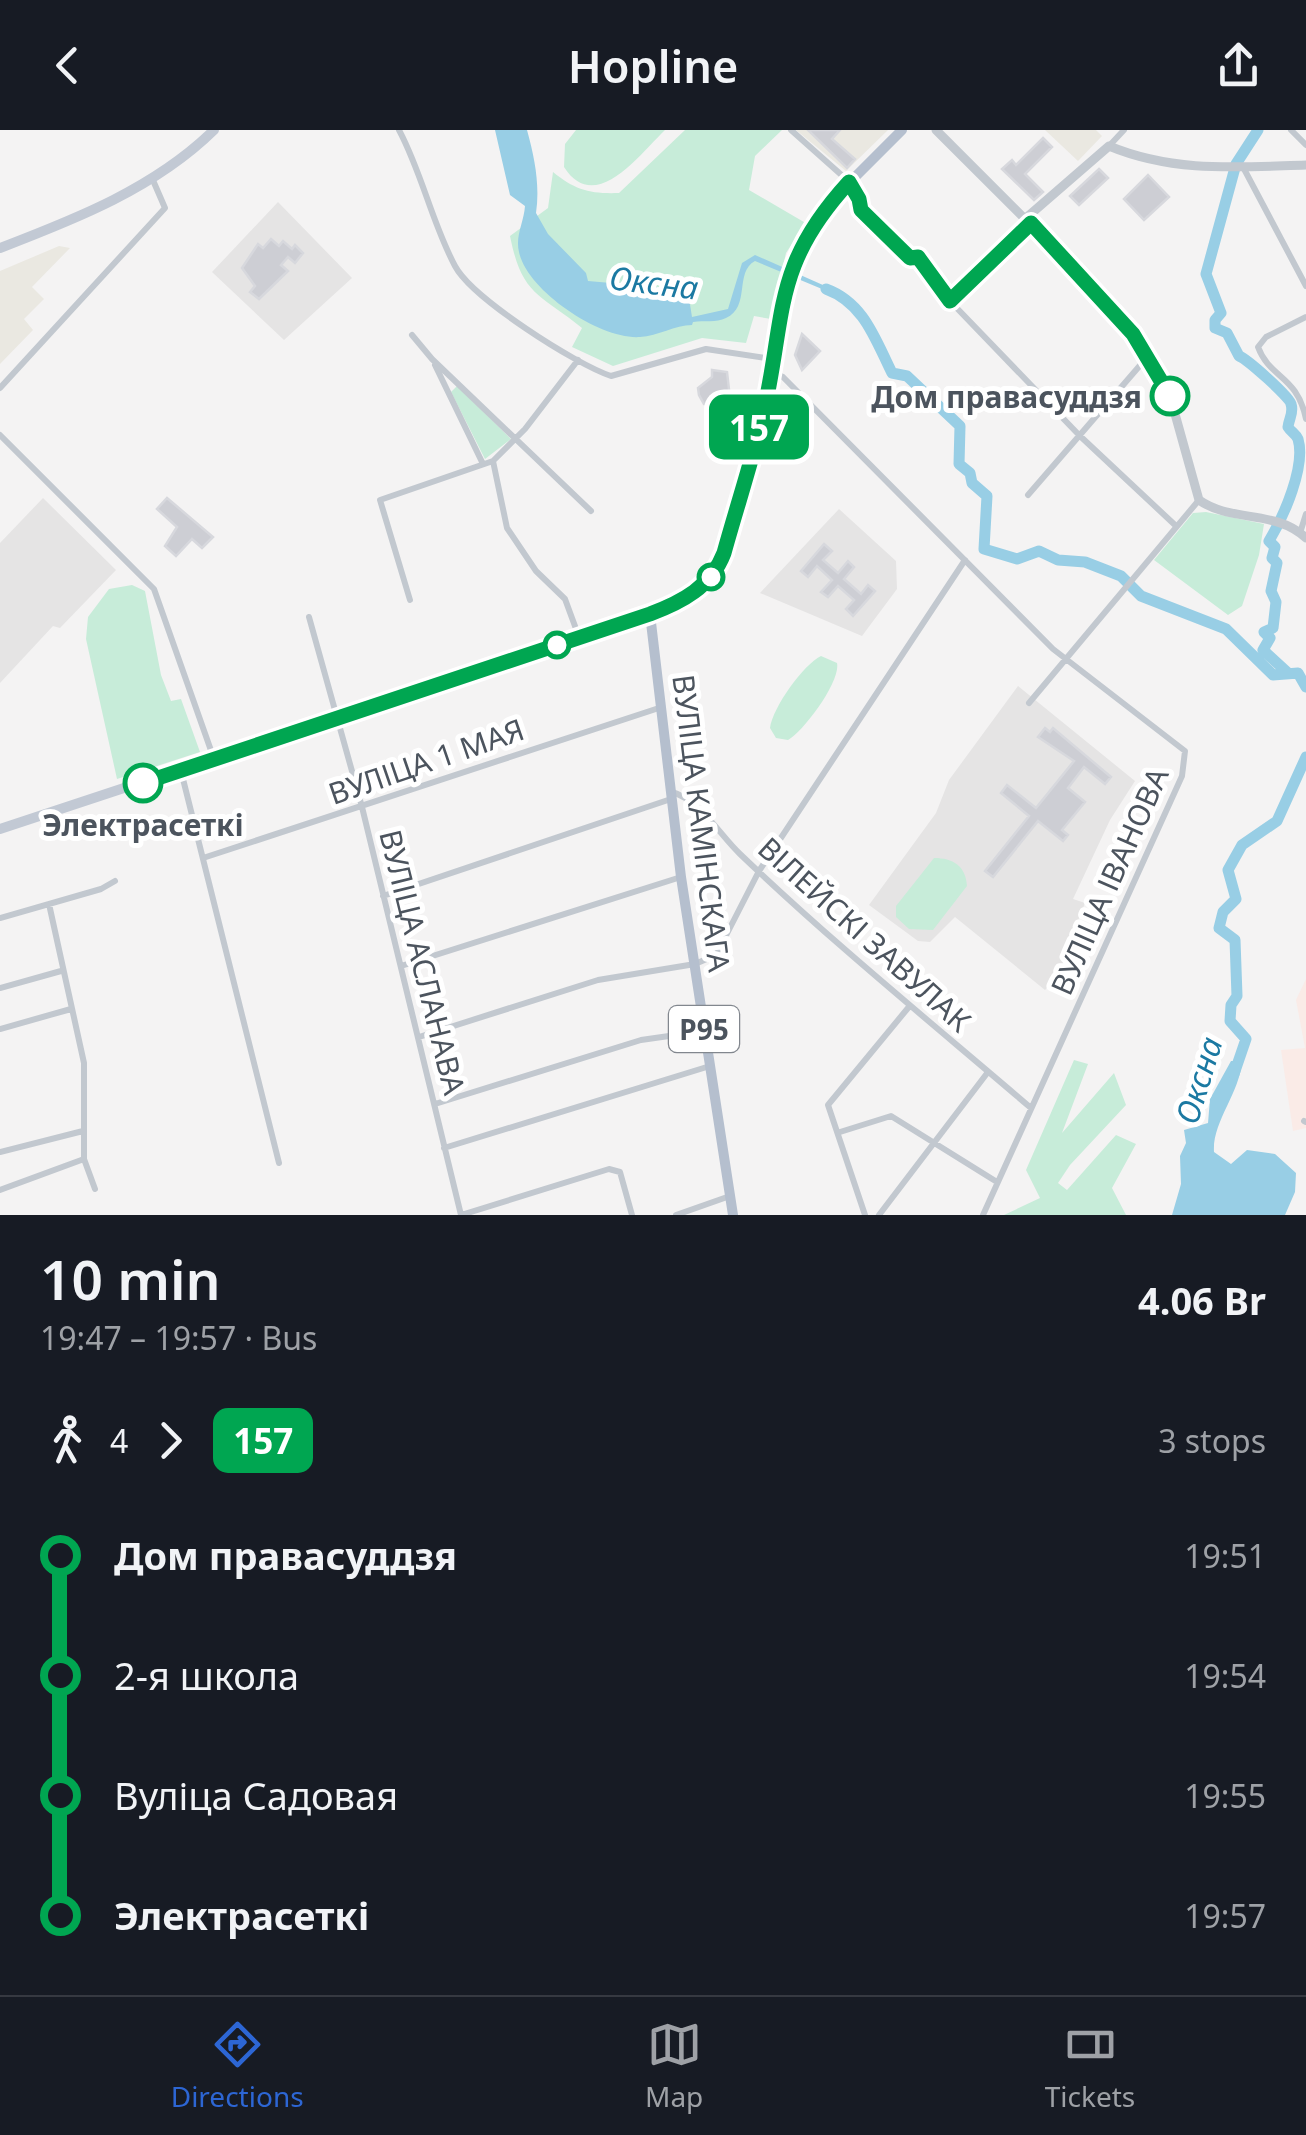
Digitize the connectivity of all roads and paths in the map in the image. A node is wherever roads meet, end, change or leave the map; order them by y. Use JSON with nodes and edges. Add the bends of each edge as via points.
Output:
{"nodes":[{"id":1,"x":399,"y":130,"type":"edge"},
{"id":2,"x":791,"y":130,"type":"edge"},
{"id":3,"x":902,"y":130,"type":"edge"},
{"id":4,"x":936,"y":130,"type":"edge"},
{"id":5,"x":1124,"y":130,"type":"edge"},
{"id":6,"x":1292,"y":130,"type":"edge"},
{"id":7,"x":212,"y":131,"type":"edge"},
{"id":8,"x":1306,"y":144,"type":"edge"},
{"id":9,"x":1109,"y":146,"type":"junction"},
{"id":10,"x":1306,"y":165,"type":"edge"},
{"id":11,"x":1238,"y":167,"type":"junction"},
{"id":12,"x":152,"y":178,"type":"junction"},
{"id":13,"x":849,"y":182,"type":"junction"},
{"id":14,"x":1029,"y":221,"type":"junction"},
{"id":15,"x":0,"y":245,"type":"edge"},
{"id":16,"x":1306,"y":286,"type":"edge"},
{"id":17,"x":950,"y":301,"type":"junction"},
{"id":18,"x":1306,"y":317,"type":"edge"},
{"id":19,"x":412,"y":335,"type":"dead end"},
{"id":20,"x":1149,"y":355,"type":"junction"},
{"id":21,"x":432,"y":359,"type":"junction"},
{"id":22,"x":772,"y":359,"type":"junction"},
{"id":23,"x":578,"y":360,"type":"junction"},
{"id":24,"x":771,"y":372,"type":"junction"},
{"id":25,"x":0,"y":388,"type":"edge"},
{"id":26,"x":1306,"y":418,"type":"edge"},
{"id":27,"x":0,"y":435,"type":"edge"},
{"id":28,"x":1080,"y":436,"type":"junction"},
{"id":29,"x":516,"y":439,"type":"junction"},
{"id":30,"x":492,"y":461,"type":"junction"},
{"id":31,"x":483,"y":464,"type":"junction"},
{"id":32,"x":1028,"y":496,"type":"dead end"},
{"id":33,"x":1198,"y":500,"type":"junction"},
{"id":34,"x":592,"y":510,"type":"dead end"},
{"id":35,"x":1306,"y":514,"type":"edge"},
{"id":36,"x":1175,"y":525,"type":"junction"},
{"id":37,"x":1303,"y":536,"type":"edge"},
{"id":38,"x":965,"y":560,"type":"junction"},
{"id":39,"x":410,"y":600,"type":"dead end"},
{"id":40,"x":650,"y":614,"type":"junction"},
{"id":41,"x":309,"y":617,"type":"dead end"},
{"id":42,"x":579,"y":637,"type":"junction"},
{"id":43,"x":1064,"y":657,"type":"junction"},
{"id":44,"x":1029,"y":703,"type":"dead end"},
{"id":45,"x":662,"y":707,"type":"junction"},
{"id":46,"x":337,"y":720,"type":"junction"},
{"id":47,"x":214,"y":760,"type":"junction"},
{"id":48,"x":181,"y":770,"type":"junction"},
{"id":49,"x":673,"y":795,"type":"junction"},
{"id":50,"x":362,"y":807,"type":"junction"},
{"id":51,"x":0,"y":829,"type":"edge"},
{"id":52,"x":204,"y":858,"type":"junction"},
{"id":53,"x":758,"y":872,"type":"junction"},
{"id":54,"x":681,"y":877,"type":"junction"},
{"id":55,"x":115,"y":880,"type":"dead end"},
{"id":56,"x":383,"y":896,"type":"junction"},
{"id":57,"x":49,"y":904,"type":"junction"},
{"id":58,"x":0,"y":918,"type":"edge"},
{"id":59,"x":695,"y":964,"type":"junction"},
{"id":60,"x":401,"y":966,"type":"junction"},
{"id":61,"x":61,"y":971,"type":"junction"},
{"id":62,"x":0,"y":988,"type":"edge"},
{"id":63,"x":908,"y":1008,"type":"junction"},
{"id":64,"x":71,"y":1009,"type":"junction"},
{"id":65,"x":0,"y":1030,"type":"edge"},
{"id":66,"x":704,"y":1031,"type":"junction"},
{"id":67,"x":419,"y":1037,"type":"junction"},
{"id":68,"x":711,"y":1066,"type":"junction"},
{"id":69,"x":988,"y":1072,"type":"junction"},
{"id":70,"x":435,"y":1104,"type":"junction"},
{"id":71,"x":1031,"y":1108,"type":"junction"},
{"id":72,"x":82,"y":1131,"type":"junction"},
{"id":73,"x":840,"y":1132,"type":"junction"},
{"id":74,"x":933,"y":1143,"type":"junction"},
{"id":75,"x":444,"y":1148,"type":"junction"},
{"id":76,"x":0,"y":1152,"type":"edge"},
{"id":77,"x":84,"y":1159,"type":"junction"},
{"id":78,"x":278,"y":1163,"type":"dead end"},
{"id":79,"x":998,"y":1182,"type":"junction"},
{"id":80,"x":94,"y":1189,"type":"dead end"},
{"id":81,"x":0,"y":1190,"type":"edge"},
{"id":82,"x":730,"y":1196,"type":"junction"},
{"id":83,"x":461,"y":1215,"type":"edge"},
{"id":84,"x":632,"y":1215,"type":"edge"},
{"id":85,"x":676,"y":1215,"type":"edge"},
{"id":86,"x":733,"y":1215,"type":"edge"},
{"id":87,"x":865,"y":1215,"type":"edge"},
{"id":88,"x":879,"y":1215,"type":"edge"},
{"id":89,"x":983,"y":1215,"type":"edge"}],
"edges":[{"from":1,"to":23,"type":"street","via":[[456,268],[524,327]]},
{"from":2,"to":13,"type":"street"},
{"from":3,"to":13,"type":"main road"},
{"from":4,"to":14,"type":"street"},
{"from":5,"to":9,"type":"street"},
{"from":6,"to":8,"type":"street"},
{"from":7,"to":12,"type":"main road"},
{"from":7,"to":15,"type":"main road","via":[[104,200]]},
{"from":9,"to":11,"type":"street","via":[[1158,162]]},
{"from":9,"to":14,"type":"street"},
{"from":10,"to":11,"type":"street"},
{"from":11,"to":16,"type":"street"},
{"from":12,"to":15,"type":"main road","via":[[105,205]]},
{"from":12,"to":25,"type":"street","via":[[165,208]]},
{"from":13,"to":17,"type":"street","via":[[861,210],[910,258],[918,257]]},
{"from":13,"to":22,"type":"main road","via":[[792,265]]},
{"from":14,"to":17,"type":"street"},
{"from":14,"to":20,"type":"street"},
{"from":17,"to":28,"type":"street"},
{"from":18,"to":26,"type":"street","via":[[1258,348],[1299,394]]},
{"from":19,"to":21,"type":"street"},
{"from":20,"to":28,"type":"street"},
{"from":20,"to":33,"type":"street","via":[[1170,396]]},
{"from":21,"to":29,"type":"street"},
{"from":21,"to":31,"type":"street"},
{"from":22,"to":23,"type":"street","via":[[706,349],[611,376]]},
{"from":22,"to":24,"type":"main road"},
{"from":23,"to":29,"type":"street"},
{"from":24,"to":38,"type":"street","name":"ВУЛІЦА ІВАНОВА"},
{"from":24,"to":40,"type":"main road","via":[[720,562],[698,590]]},
{"from":27,"to":47,"type":"street","via":[[154,589]]},
{"from":28,"to":32,"type":"street"},
{"from":28,"to":36,"type":"street"},
{"from":29,"to":30,"type":"street"},
{"from":29,"to":34,"type":"street"},
{"from":30,"to":31,"type":"street"},
{"from":30,"to":42,"type":"street","via":[[500,514],[536,571],[565,599]]},
{"from":31,"to":39,"type":"street","via":[[380,500]]},
{"from":33,"to":36,"type":"street"},
{"from":33,"to":37,"type":"street","via":[[1284,523]]},
{"from":35,"to":37,"type":"street"},
{"from":36,"to":43,"type":"street"},
{"from":38,"to":43,"type":"street","name":"ВУЛІЦА ІВАНОВА"},
{"from":38,"to":53,"type":"street"},
{"from":40,"to":42,"type":"main road"},
{"from":40,"to":45,"type":"main road","name":"ВУЛІЦА КАМІНСКАГА","number":"Р95"},
{"from":41,"to":46,"type":"street","name":"ВУЛІЦА АСЛАНАВА"},
{"from":42,"to":46,"type":"main road"},
{"from":43,"to":44,"type":"street"},
{"from":43,"to":71,"type":"street","name":"ВУЛІЦА ІВАНОВА","via":[[1186,751],[1187,760]]},
{"from":45,"to":49,"type":"main road","name":"ВУЛІЦА КАМІНСКАГА","number":"Р95"},
{"from":45,"to":50,"type":"street","name":"ВУЛІЦА 1 МАЯ"},
{"from":46,"to":47,"type":"main road"},
{"from":46,"to":50,"type":"street","name":"ВУЛІЦА АСЛАНАВА"},
{"from":47,"to":48,"type":"main road"},
{"from":48,"to":51,"type":"main road"},
{"from":48,"to":52,"type":"street"},
{"from":49,"to":53,"type":"street","name":"ВІЛЕЙСКІ ЗАВУЛАК","via":[[688,798]]},
{"from":49,"to":54,"type":"main road","name":"ВУЛІЦА КАМІНСКАГА","number":"Р95"},
{"from":49,"to":56,"type":"street"},
{"from":50,"to":52,"type":"street","name":"ВУЛІЦА 1 МАЯ"},
{"from":50,"to":56,"type":"street","name":"ВУЛІЦА АСЛАНАВА"},
{"from":52,"to":78,"type":"street"},
{"from":53,"to":59,"type":"street","via":[[716,954]]},
{"from":53,"to":63,"type":"street","name":"ВІЛЕЙСКІ ЗАВУЛАК"},
{"from":54,"to":59,"type":"main road","name":"ВУЛІЦА КАМІНСКАГА","number":"Р95"},
{"from":54,"to":60,"type":"street"},
{"from":55,"to":57,"type":"street"},
{"from":56,"to":60,"type":"street","name":"ВУЛІЦА АСЛАНАВА"},
{"from":57,"to":58,"type":"street"},
{"from":57,"to":61,"type":"street"},
{"from":59,"to":66,"type":"main road","name":"ВУЛІЦА КАМІНСКАГА","number":"Р95"},
{"from":59,"to":67,"type":"street","via":[[598,980]]},
{"from":60,"to":67,"type":"street","name":"ВУЛІЦА АСЛАНАВА"},
{"from":61,"to":62,"type":"street"},
{"from":61,"to":64,"type":"street"},
{"from":63,"to":69,"type":"street","name":"ВІЛЕЙСКІ ЗАВУЛАК"},
{"from":63,"to":73,"type":"street","via":[[829,1102]]},
{"from":64,"to":65,"type":"street"},
{"from":64,"to":72,"type":"street","via":[[84,1063]]},
{"from":66,"to":68,"type":"main road","name":"ВУЛІЦА КАМІНСКАГА","number":"Р95"},
{"from":66,"to":70,"type":"street","via":[[641,1040]]},
{"from":67,"to":70,"type":"street","name":"ВУЛІЦА АСЛАНАВА"},
{"from":68,"to":75,"type":"street"},
{"from":68,"to":82,"type":"main road","name":"ВУЛІЦА КАМІНСКАГА","number":"Р95"},
{"from":69,"to":71,"type":"street","name":"ВІЛЕЙСКІ ЗАВУЛАК"},
{"from":69,"to":74,"type":"street"},
{"from":70,"to":75,"type":"street","name":"ВУЛІЦА АСЛАНАВА"},
{"from":71,"to":79,"type":"street","name":"ВУЛІЦА ІВАНОВА"},
{"from":72,"to":76,"type":"street"},
{"from":72,"to":77,"type":"street"},
{"from":73,"to":74,"type":"street","via":[[891,1116]]},
{"from":73,"to":87,"type":"street"},
{"from":74,"to":79,"type":"street"},
{"from":74,"to":88,"type":"street"},
{"from":75,"to":83,"type":"street","name":"ВУЛІЦА АСЛАНАВА"},
{"from":77,"to":80,"type":"street"},
{"from":77,"to":81,"type":"street"},
{"from":79,"to":89,"type":"street","name":"ВУЛІЦА ІВАНОВА"},
{"from":82,"to":85,"type":"street"},
{"from":82,"to":86,"type":"main road","name":"ВУЛІЦА КАМІНСКАГА","number":"Р95"},
{"from":83,"to":84,"type":"street","via":[[609,1170],[620,1172]]}]}
